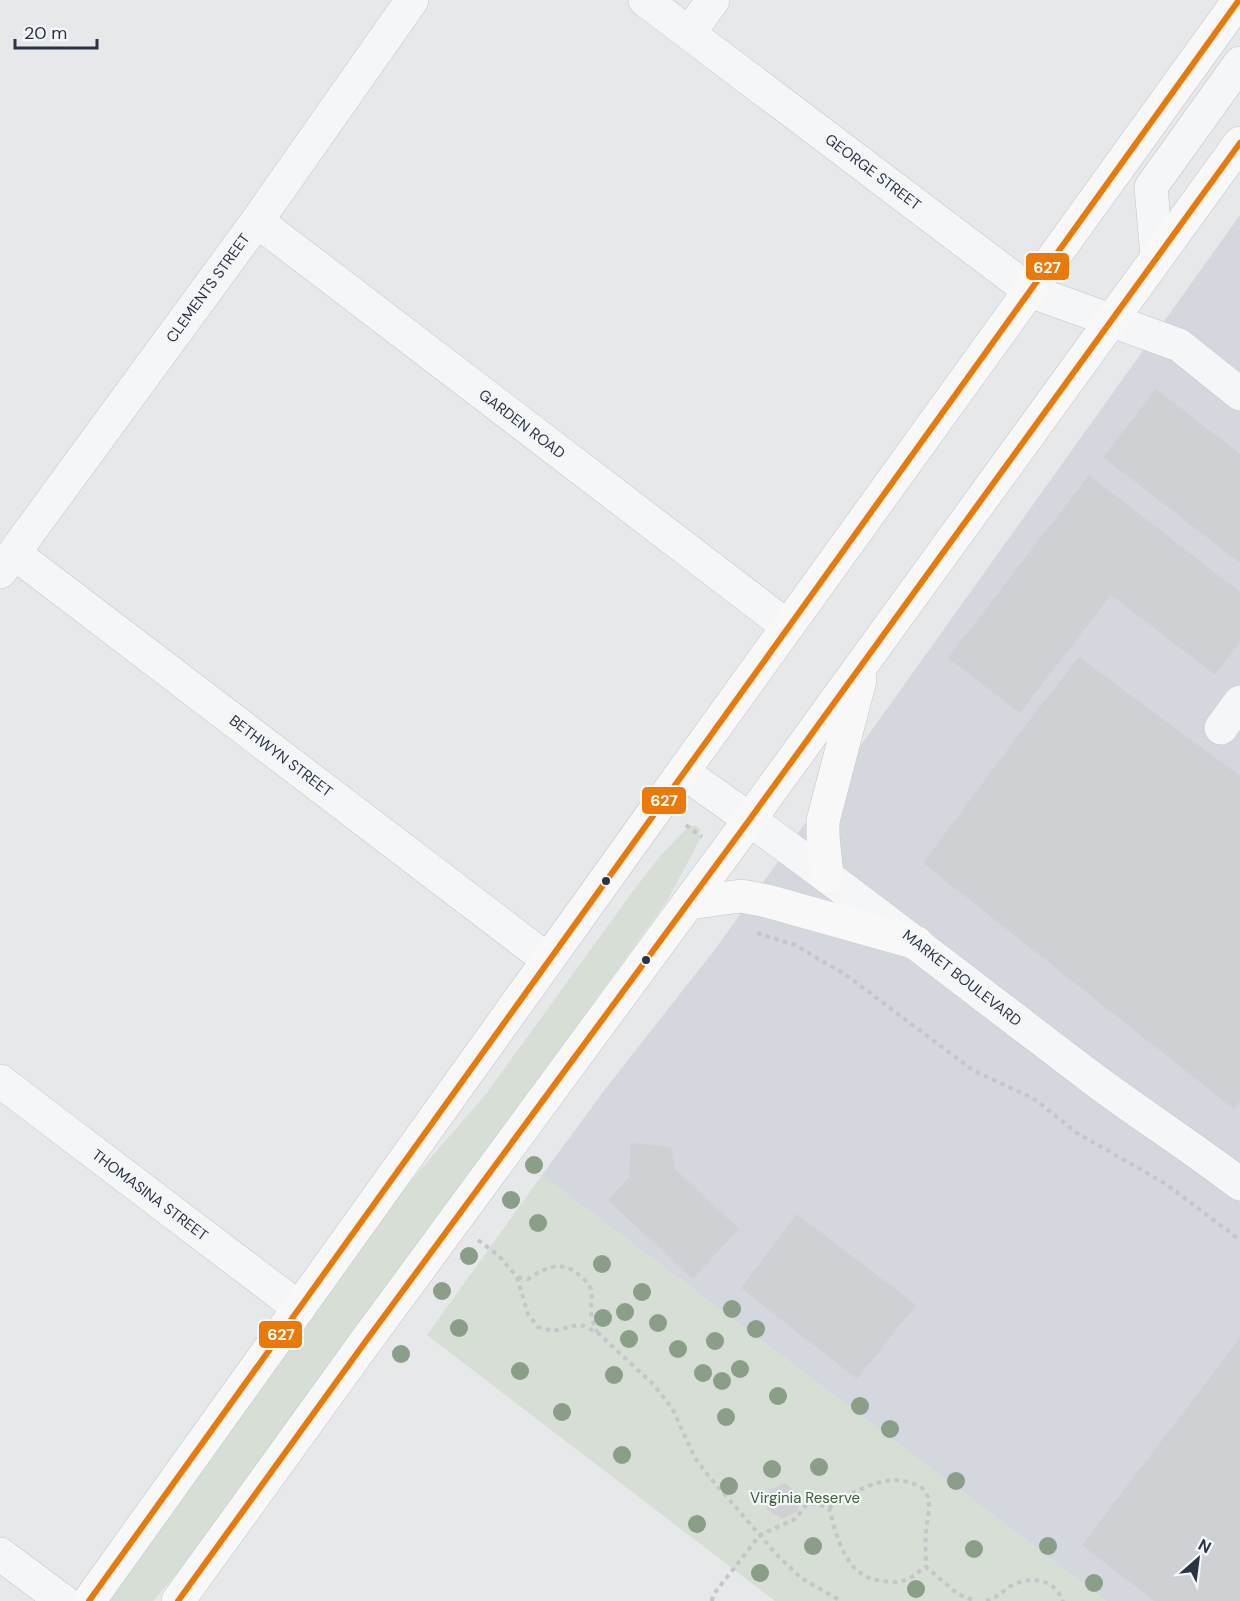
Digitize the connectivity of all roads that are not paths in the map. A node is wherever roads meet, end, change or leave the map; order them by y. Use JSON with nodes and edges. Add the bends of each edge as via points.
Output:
{"nodes":[{"id":1,"x":412,"y":0,"type":"edge"},
{"id":2,"x":645,"y":0,"type":"edge"},
{"id":3,"x":713,"y":0,"type":"edge"},
{"id":4,"x":1239,"y":0,"type":"edge"},
{"id":5,"x":689,"y":33,"type":"junction"},
{"id":6,"x":1240,"y":63,"type":"edge"},
{"id":7,"x":1240,"y":143,"type":"edge"},
{"id":8,"x":257,"y":221,"type":"junction"},
{"id":9,"x":1158,"y":257,"type":"junction"},
{"id":10,"x":1030,"y":291,"type":"junction"},
{"id":11,"x":1113,"y":321,"type":"junction"},
{"id":12,"x":1240,"y":394,"type":"edge"},
{"id":13,"x":7,"y":563,"type":"edge"},
{"id":14,"x":788,"y":626,"type":"junction"},
{"id":15,"x":866,"y":661,"type":"junction"},
{"id":16,"x":1240,"y":702,"type":"edge"},
{"id":17,"x":1221,"y":728,"type":"dead end"},
{"id":18,"x":683,"y":772,"type":"junction"},
{"id":19,"x":750,"y":819,"type":"junction"},
{"id":20,"x":827,"y":876,"type":"junction"},
{"id":21,"x":689,"y":903,"type":"junction"},
{"id":22,"x":917,"y":943,"type":"junction"},
{"id":23,"x":548,"y":960,"type":"junction"},
{"id":24,"x":0,"y":1081,"type":"edge"},
{"id":25,"x":1240,"y":1184,"type":"edge"},
{"id":26,"x":299,"y":1308,"type":"junction"},
{"id":27,"x":0,"y":1554,"type":"edge"},
{"id":28,"x":63,"y":1601,"type":"edge"},
{"id":29,"x":89,"y":1601,"type":"edge"},
{"id":30,"x":178,"y":1601,"type":"edge"}],
"edges":[{"from":1,"to":8,"type":"street","name":"CLEMENTS STREET"},
{"from":2,"to":5,"type":"street","name":"GEORGE STREET"},
{"from":3,"to":5,"type":"street"},
{"from":4,"to":10,"type":"main road"},
{"from":5,"to":10,"type":"street","name":"GEORGE STREET"},
{"from":6,"to":9,"type":"street","via":[[1151,187]]},
{"from":7,"to":9,"type":"main road"},
{"from":8,"to":13,"type":"street","name":"CLEMENTS STREET"},
{"from":8,"to":14,"type":"street","name":"GARDEN ROAD"},
{"from":9,"to":11,"type":"main road"},
{"from":10,"to":11,"type":"street","name":"GEORGE STREET"},
{"from":10,"to":14,"type":"main road"},
{"from":11,"to":12,"type":"street","name":"GEORGE STREET","via":[[1179,345]]},
{"from":11,"to":15,"type":"main road"},
{"from":13,"to":23,"type":"street","name":"BETHWYN STREET"},
{"from":14,"to":18,"type":"main road"},
{"from":15,"to":19,"type":"main road"},
{"from":15,"to":20,"type":"main road","via":[[825,811]]},
{"from":16,"to":17,"type":"street"},
{"from":18,"to":19,"type":"street","name":"MARKET BOULEVARD"},
{"from":18,"to":23,"type":"main road"},
{"from":19,"to":20,"type":"street","name":"MARKET BOULEVARD"},
{"from":19,"to":21,"type":"main road"},
{"from":20,"to":22,"type":"street","name":"MARKET BOULEVARD"},
{"from":21,"to":22,"type":"main road","via":[[741,896]]},
{"from":21,"to":30,"type":"main road"},
{"from":22,"to":25,"type":"street","name":"MARKET BOULEVARD","via":[[1124,1102]]},
{"from":23,"to":26,"type":"main road"},
{"from":24,"to":26,"type":"street","name":"THOMASINA STREET"},
{"from":26,"to":29,"type":"main road"},
{"from":27,"to":28,"type":"street"}]}
